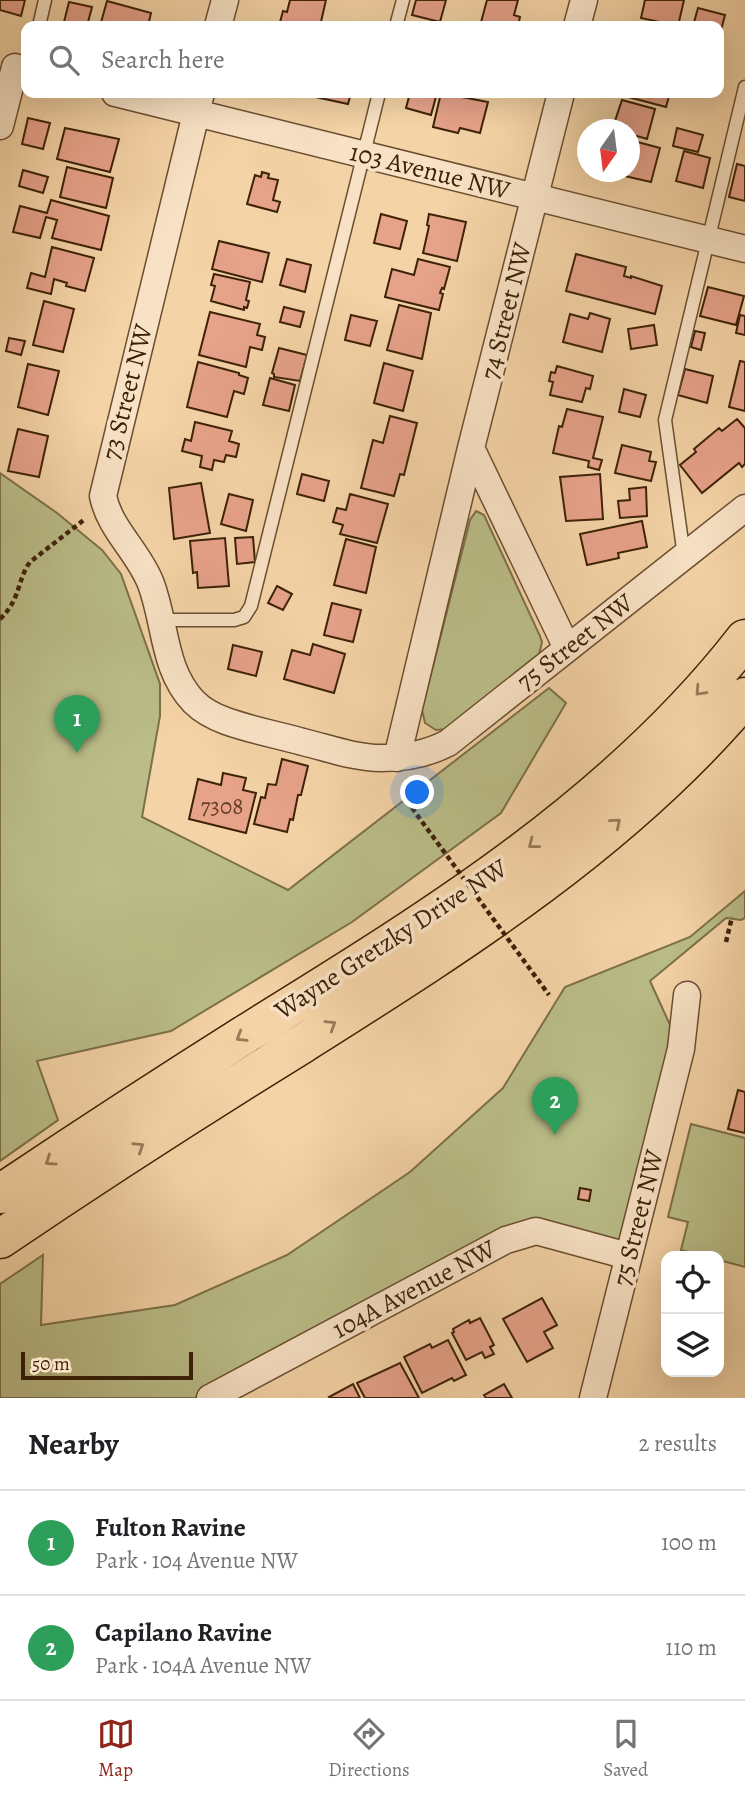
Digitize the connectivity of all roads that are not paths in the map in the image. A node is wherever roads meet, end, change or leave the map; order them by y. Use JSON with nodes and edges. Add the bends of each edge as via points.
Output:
{"nodes":[{"id":1,"x":45,"y":0,"type":"edge"},
{"id":2,"x":225,"y":0,"type":"edge"},
{"id":3,"x":403,"y":0,"type":"edge"},
{"id":4,"x":584,"y":0,"type":"edge"},
{"id":5,"x":40,"y":21,"type":"edge"},
{"id":6,"x":219,"y":21,"type":"edge"},
{"id":7,"x":397,"y":21,"type":"edge"},
{"id":8,"x":579,"y":21,"type":"edge"},
{"id":9,"x":14,"y":67,"type":"edge"},
{"id":10,"x":745,"y":87,"type":"edge"},
{"id":11,"x":158,"y":98,"type":"edge"},
{"id":12,"x":378,"y":98,"type":"edge"},
{"id":13,"x":560,"y":98,"type":"edge"},
{"id":14,"x":199,"y":103,"type":"edge"},
{"id":15,"x":0,"y":126,"type":"edge"},
{"id":16,"x":364,"y":155,"type":"junction"},
{"id":17,"x":534,"y":197,"type":"junction"},
{"id":18,"x":707,"y":240,"type":"junction"},
{"id":19,"x":745,"y":249,"type":"edge"},
{"id":20,"x":471,"y":447,"type":"junction"},
{"id":21,"x":745,"y":508,"type":"edge"},
{"id":22,"x":684,"y":556,"type":"junction"},
{"id":23,"x":160,"y":620,"type":"junction"},
{"id":24,"x":745,"y":639,"type":"edge"},
{"id":25,"x":567,"y":648,"type":"junction"},
{"id":26,"x":745,"y":696,"type":"edge"},
{"id":27,"x":397,"y":758,"type":"junction"},
{"id":28,"x":687,"y":995,"type":"dead end"},
{"id":29,"x":0,"y":1194,"type":"edge"},
{"id":30,"x":0,"y":1239,"type":"edge"},
{"id":31,"x":628,"y":1256,"type":"junction"},
{"id":32,"x":210,"y":1398,"type":"edge"},
{"id":33,"x":593,"y":1398,"type":"edge"}],
"edges":[{"from":1,"to":5,"type":"lane"},
{"from":2,"to":6,"type":"street"},
{"from":3,"to":7,"type":"lane"},
{"from":4,"to":8,"type":"street"},
{"from":9,"to":15,"type":"street"},
{"from":10,"to":18,"type":"lane"},
{"from":11,"to":14,"type":"street","name":"103 Avenue NW"},
{"from":12,"to":16,"type":"lane"},
{"from":13,"to":17,"type":"street","name":"74 Street NW"},
{"from":14,"to":16,"type":"street","name":"103 Avenue NW"},
{"from":14,"to":23,"type":"street","name":"73 Street NW","via":[[103,496],[109,516],[151,585]]},
{"from":16,"to":17,"type":"street","name":"103 Avenue NW"},
{"from":16,"to":23,"type":"lane","via":[[251,606],[244,617],[234,620]]},
{"from":17,"to":18,"type":"street","name":"103 Avenue NW"},
{"from":17,"to":20,"type":"street","name":"74 Street NW"},
{"from":18,"to":19,"type":"street","name":"103 Avenue NW"},
{"from":18,"to":22,"type":"lane","via":[[665,420]]},
{"from":20,"to":25,"type":"street"},
{"from":20,"to":27,"type":"street","name":"74 Street NW"},
{"from":21,"to":22,"type":"street","name":"75 Street NW"},
{"from":22,"to":25,"type":"street","name":"75 Street NW"},
{"from":23,"to":27,"type":"street","name":"75 Street NW","via":[[178,681],[209,713],[363,756]]},
{"from":24,"to":29,"type":"main road","name":"Wayne Gretzky Drive NW","one_way":true,"via":[[636,755],[527,849],[374,955]]},
{"from":25,"to":27,"type":"street","name":"75 Street NW","via":[[448,743],[427,753]]},
{"from":30,"to":26,"type":"main road","name":"Wayne Gretzky Drive NW","one_way":true,"via":[[517,902],[587,849],[663,782]]},
{"from":28,"to":31,"type":"street","name":"75 Street NW","via":[[681,1049]]},
{"from":31,"to":32,"type":"street","name":"104A Avenue NW","via":[[536,1231],[506,1240]]},
{"from":31,"to":33,"type":"street","name":"75 Street NW"}]}
